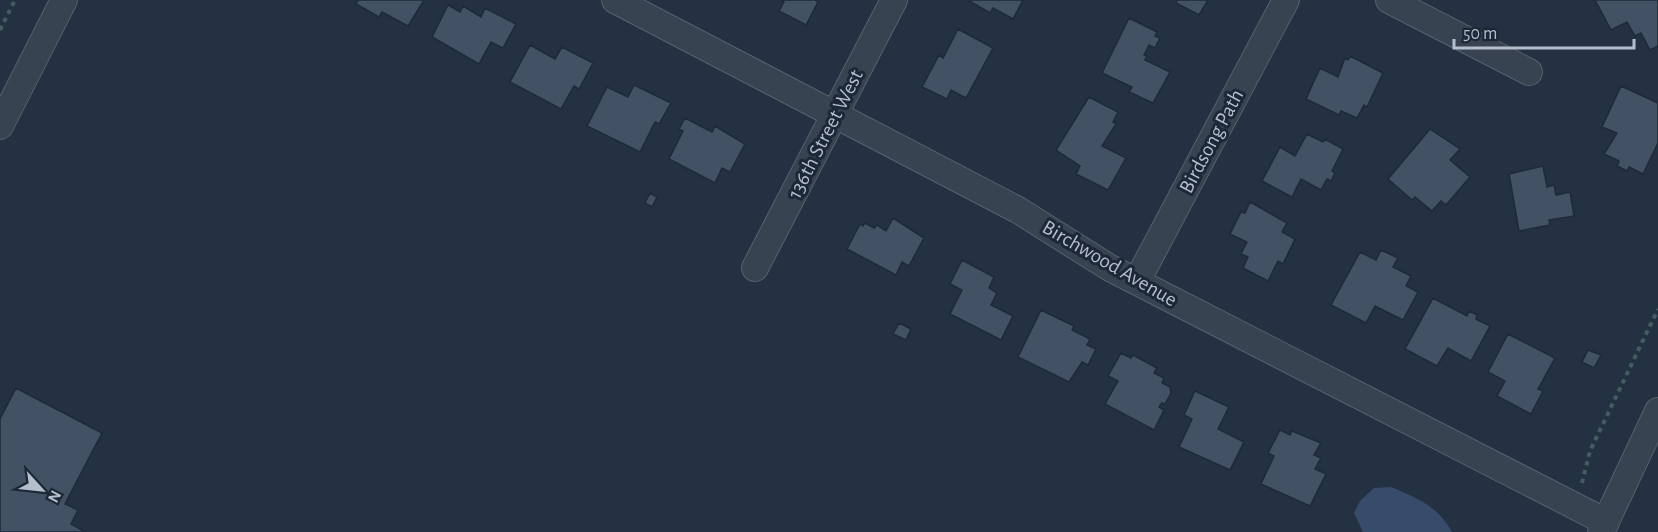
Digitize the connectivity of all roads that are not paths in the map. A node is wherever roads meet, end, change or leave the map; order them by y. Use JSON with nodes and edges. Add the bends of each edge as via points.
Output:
{"nodes":[{"id":1,"x":64,"y":0,"type":"edge"},
{"id":2,"x":615,"y":0,"type":"edge"},
{"id":3,"x":894,"y":0,"type":"edge"},
{"id":4,"x":1286,"y":0,"type":"edge"},
{"id":5,"x":1389,"y":0,"type":"edge"},
{"id":6,"x":1529,"y":72,"type":"dead end"},
{"id":7,"x":835,"y":114,"type":"junction"},
{"id":8,"x":0,"y":126,"type":"edge"},
{"id":9,"x":755,"y":268,"type":"dead end"},
{"id":10,"x":1137,"y":281,"type":"junction"},
{"id":11,"x":1658,"y":411,"type":"edge"},
{"id":12,"x":1604,"y":527,"type":"edge"}],
"edges":[{"from":1,"to":8,"type":"street"},
{"from":2,"to":7,"type":"street","name":"Birchwood Avenue"},
{"from":3,"to":7,"type":"street","name":"136th Street West"},
{"from":4,"to":10,"type":"street","name":"Birdsong Path"},
{"from":5,"to":6,"type":"street"},
{"from":7,"to":9,"type":"street","name":"136th Street West"},
{"from":7,"to":10,"type":"street","name":"Birchwood Avenue","via":[[1018,210]]},
{"from":10,"to":12,"type":"street","name":"Birchwood Avenue","via":[[1572,504]]},
{"from":11,"to":12,"type":"street"}]}
